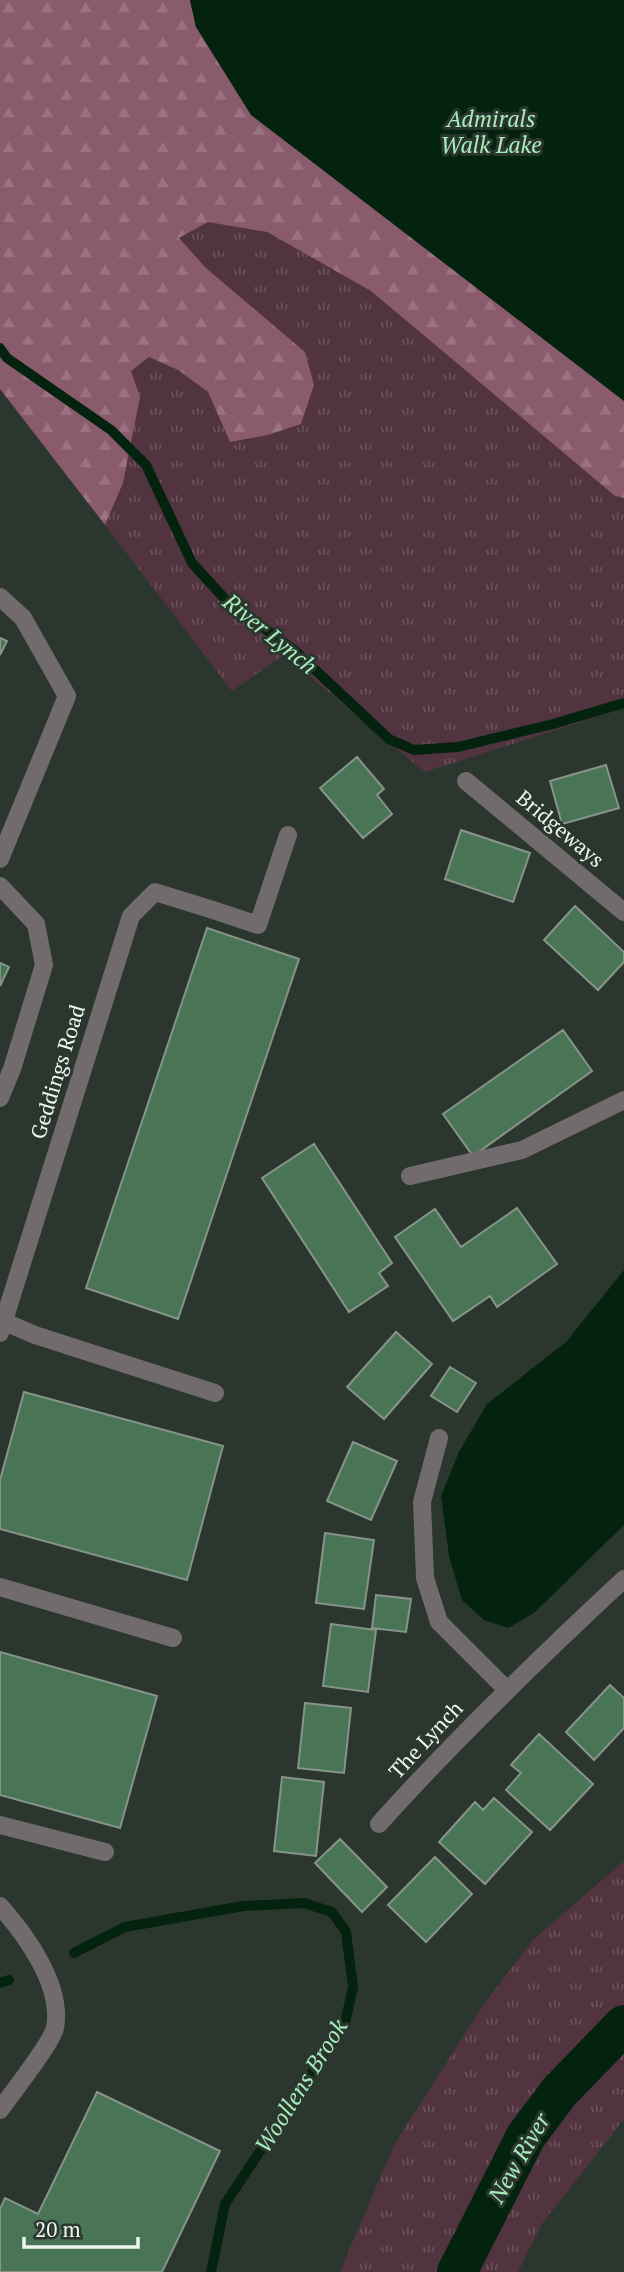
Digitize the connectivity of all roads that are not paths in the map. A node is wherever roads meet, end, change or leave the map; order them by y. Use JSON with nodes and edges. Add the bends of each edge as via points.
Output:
{"nodes":[{"id":1,"x":0,"y":597,"type":"edge"},
{"id":2,"x":466,"y":781,"type":"dead end"},
{"id":3,"x":288,"y":835,"type":"dead end"},
{"id":4,"x":0,"y":859,"type":"edge"},
{"id":5,"x":0,"y":886,"type":"edge"},
{"id":6,"x":624,"y":912,"type":"edge"},
{"id":7,"x":0,"y":1098,"type":"edge"},
{"id":8,"x":624,"y":1100,"type":"edge"},
{"id":9,"x":410,"y":1176,"type":"dead end"},
{"id":10,"x":1,"y":1325,"type":"edge"},
{"id":11,"x":215,"y":1393,"type":"dead end"},
{"id":12,"x":439,"y":1438,"type":"dead end"},
{"id":13,"x":624,"y":1579,"type":"edge"},
{"id":14,"x":0,"y":1587,"type":"edge"},
{"id":15,"x":173,"y":1638,"type":"dead end"},
{"id":16,"x":506,"y":1689,"type":"junction"},
{"id":17,"x":379,"y":1824,"type":"dead end"},
{"id":18,"x":0,"y":1825,"type":"edge"},
{"id":19,"x":105,"y":1853,"type":"dead end"},
{"id":20,"x":0,"y":1906,"type":"edge"},
{"id":21,"x":0,"y":2110,"type":"edge"}],
"edges":[{"from":1,"to":4,"type":"street","via":[[23,618],[67,696]]},
{"from":2,"to":6,"type":"street","name":"Bridgeways"},
{"from":3,"to":10,"type":"street","name":"Geddings Road","via":[[258,925],[155,892],[131,916]]},
{"from":5,"to":7,"type":"street","via":[[36,924],[44,965]]},
{"from":8,"to":9,"type":"street","via":[[522,1150]]},
{"from":10,"to":11,"type":"street"},
{"from":12,"to":16,"type":"street","via":[[422,1502],[425,1578],[439,1622]]},
{"from":13,"to":16,"type":"street","name":"The Lynch"},
{"from":14,"to":15,"type":"street"},
{"from":16,"to":17,"type":"street","name":"The Lynch"},
{"from":18,"to":19,"type":"street"},
{"from":20,"to":21,"type":"street","via":[[47,1976],[55,2029]]}]}
